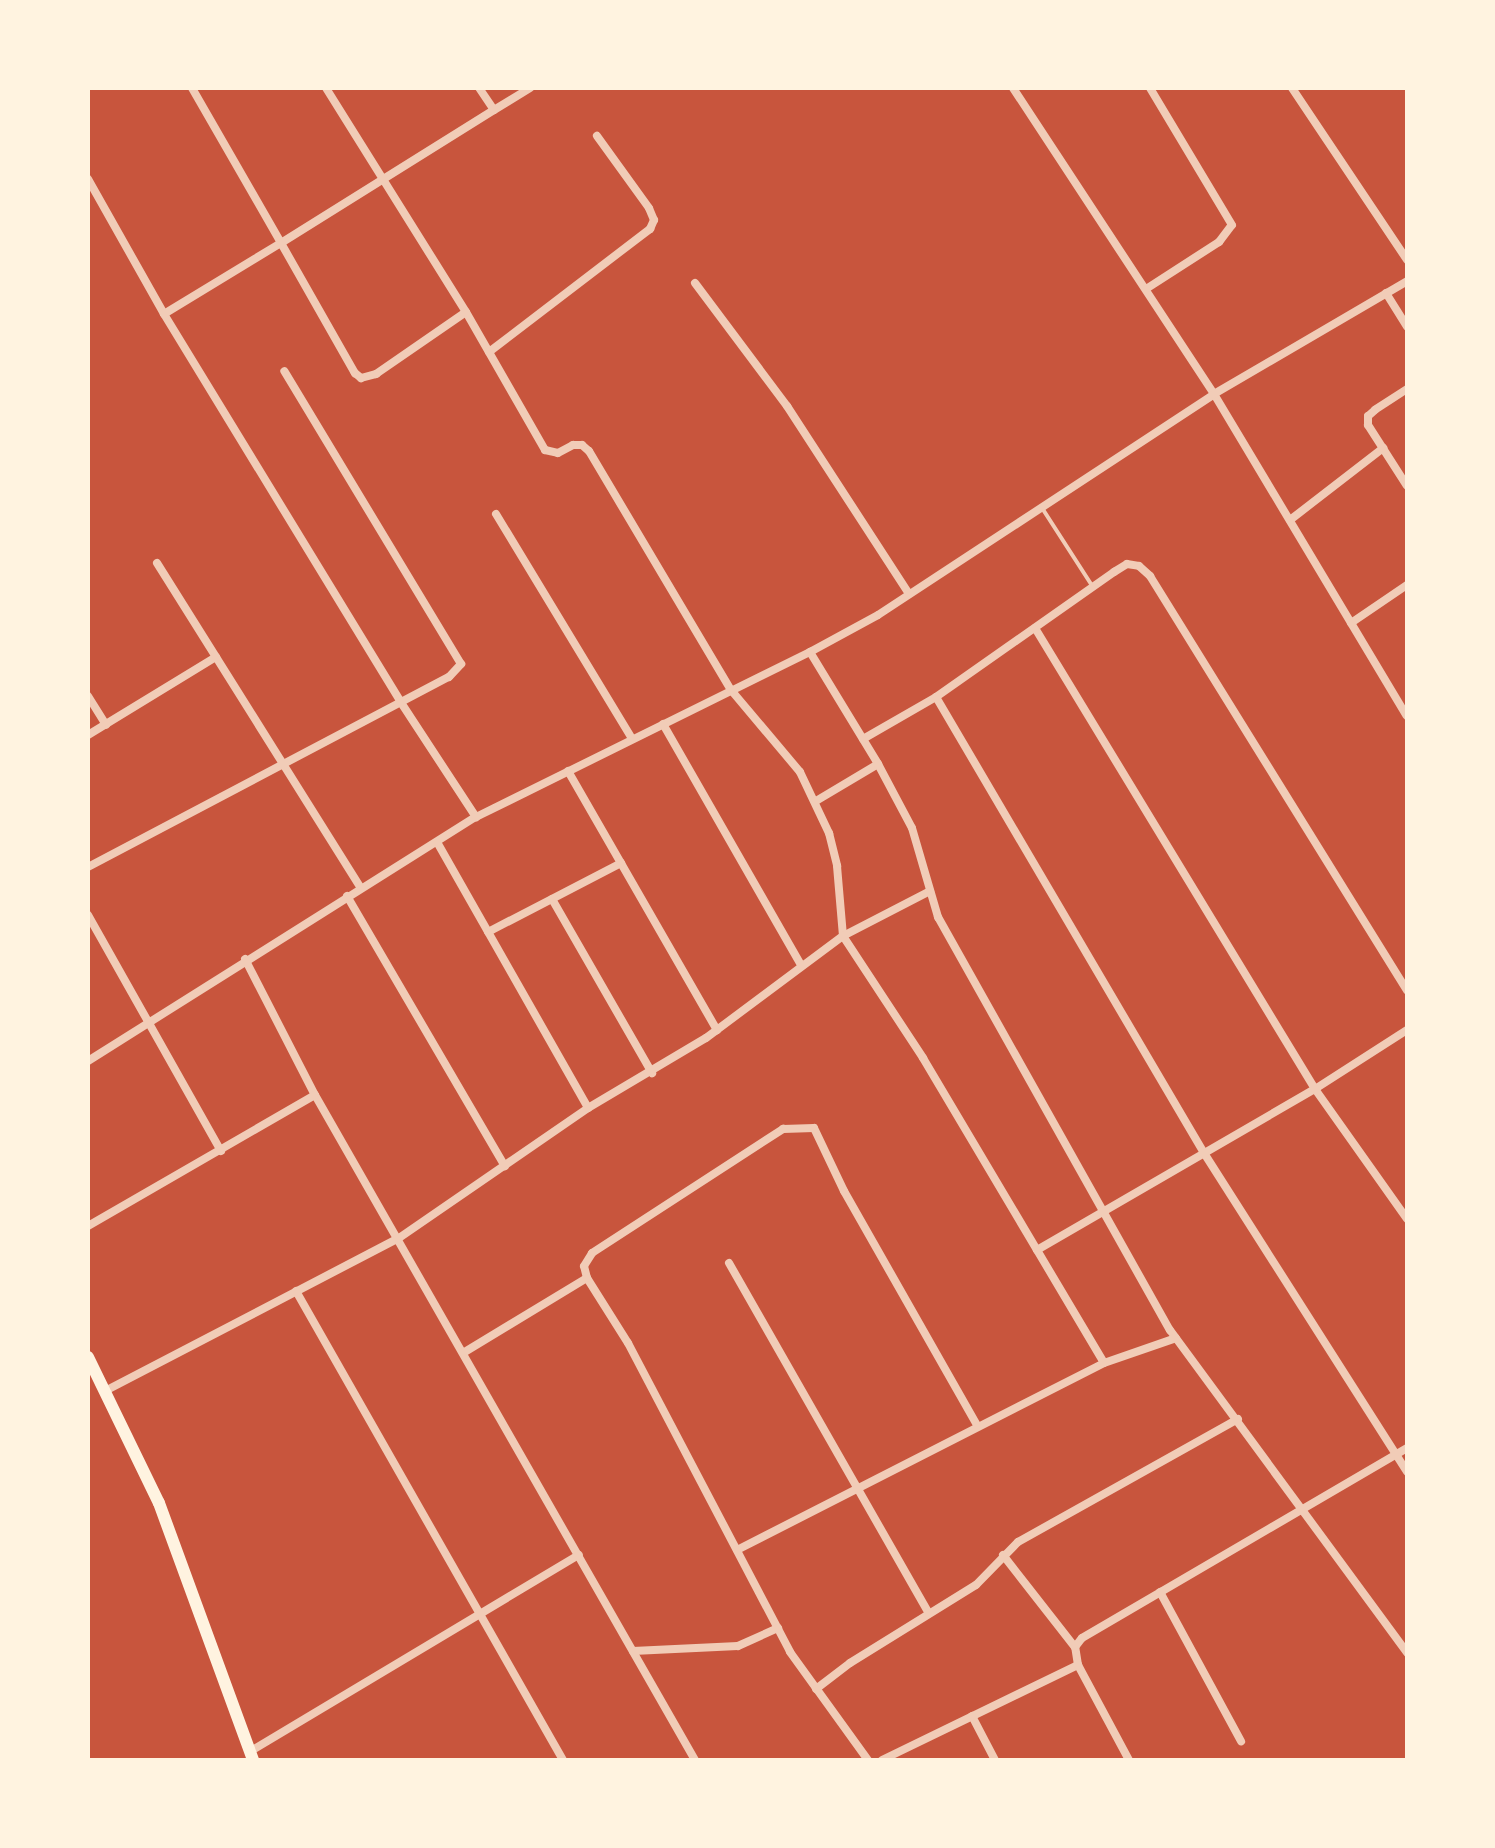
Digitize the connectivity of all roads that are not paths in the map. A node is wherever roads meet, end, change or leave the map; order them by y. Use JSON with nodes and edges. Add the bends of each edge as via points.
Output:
{"nodes":[{"id":1,"x":192,"y":88,"type":"edge"},
{"id":2,"x":326,"y":88,"type":"edge"},
{"id":3,"x":479,"y":88,"type":"edge"},
{"id":4,"x":530,"y":88,"type":"edge"},
{"id":5,"x":1013,"y":88,"type":"edge"},
{"id":6,"x":1150,"y":88,"type":"edge"},
{"id":7,"x":1292,"y":88,"type":"edge"},
{"id":8,"x":494,"y":110,"type":"junction"},
{"id":9,"x":597,"y":136,"type":"dead end"},
{"id":10,"x":88,"y":179,"type":"edge"},
{"id":11,"x":383,"y":180,"type":"junction"},
{"id":12,"x":281,"y":243,"type":"junction"},
{"id":13,"x":1407,"y":260,"type":"edge"},
{"id":14,"x":1407,"y":281,"type":"edge"},
{"id":15,"x":695,"y":283,"type":"dead end"},
{"id":16,"x":1146,"y":289,"type":"junction"},
{"id":17,"x":1386,"y":293,"type":"junction"},
{"id":18,"x":466,"y":312,"type":"junction"},
{"id":19,"x":164,"y":314,"type":"junction"},
{"id":20,"x":1407,"y":327,"type":"edge"},
{"id":21,"x":489,"y":352,"type":"junction"},
{"id":22,"x":284,"y":371,"type":"dead end"},
{"id":23,"x":1407,"y":389,"type":"edge"},
{"id":24,"x":1214,"y":394,"type":"junction"},
{"id":25,"x":1383,"y":448,"type":"junction"},
{"id":26,"x":1407,"y":486,"type":"edge"},
{"id":27,"x":1042,"y":508,"type":"junction"},
{"id":28,"x":496,"y":514,"type":"dead end"},
{"id":29,"x":1290,"y":520,"type":"junction"},
{"id":30,"x":157,"y":563,"type":"dead end"},
{"id":31,"x":1407,"y":585,"type":"edge"},
{"id":32,"x":1093,"y":587,"type":"junction"},
{"id":33,"x":909,"y":594,"type":"junction"},
{"id":34,"x":1351,"y":623,"type":"junction"},
{"id":35,"x":1035,"y":628,"type":"junction"},
{"id":36,"x":810,"y":652,"type":"junction"},
{"id":37,"x":216,"y":657,"type":"junction"},
{"id":38,"x":731,"y":690,"type":"junction"},
{"id":39,"x":88,"y":696,"type":"edge"},
{"id":40,"x":936,"y":697,"type":"junction"},
{"id":41,"x":400,"y":701,"type":"junction"},
{"id":42,"x":1407,"y":716,"type":"edge"},
{"id":43,"x":663,"y":724,"type":"junction"},
{"id":44,"x":106,"y":725,"type":"junction"},
{"id":45,"x":88,"y":735,"type":"edge"},
{"id":46,"x":632,"y":739,"type":"junction"},
{"id":47,"x":863,"y":739,"type":"junction"},
{"id":48,"x":283,"y":763,"type":"junction"},
{"id":49,"x":878,"y":764,"type":"junction"},
{"id":50,"x":568,"y":771,"type":"junction"},
{"id":51,"x":816,"y":801,"type":"junction"},
{"id":52,"x":476,"y":817,"type":"junction"},
{"id":53,"x":437,"y":842,"type":"junction"},
{"id":54,"x":621,"y":863,"type":"junction"},
{"id":55,"x":88,"y":867,"type":"edge"},
{"id":56,"x":361,"y":888,"type":"junction"},
{"id":57,"x":930,"y":891,"type":"junction"},
{"id":58,"x":347,"y":896,"type":"junction"},
{"id":59,"x":552,"y":899,"type":"junction"},
{"id":60,"x":88,"y":915,"type":"edge"},
{"id":61,"x":488,"y":932,"type":"junction"},
{"id":62,"x":843,"y":936,"type":"junction"},
{"id":63,"x":245,"y":959,"type":"junction"},
{"id":64,"x":801,"y":965,"type":"junction"},
{"id":65,"x":1407,"y":991,"type":"edge"},
{"id":66,"x":148,"y":1022,"type":"junction"},
{"id":67,"x":717,"y":1030,"type":"junction"},
{"id":68,"x":1407,"y":1030,"type":"edge"},
{"id":69,"x":88,"y":1061,"type":"edge"},
{"id":70,"x":652,"y":1073,"type":"junction"},
{"id":71,"x":1315,"y":1089,"type":"junction"},
{"id":72,"x":315,"y":1095,"type":"junction"},
{"id":73,"x":588,"y":1108,"type":"junction"},
{"id":74,"x":221,"y":1151,"type":"junction"},
{"id":75,"x":1204,"y":1153,"type":"junction"},
{"id":76,"x":505,"y":1166,"type":"junction"},
{"id":77,"x":1100,"y":1211,"type":"junction"},
{"id":78,"x":1407,"y":1219,"type":"edge"},
{"id":79,"x":88,"y":1226,"type":"edge"},
{"id":80,"x":399,"y":1238,"type":"junction"},
{"id":81,"x":1037,"y":1250,"type":"junction"},
{"id":82,"x":729,"y":1263,"type":"dead end"},
{"id":83,"x":587,"y":1278,"type":"junction"},
{"id":84,"x":296,"y":1291,"type":"junction"},
{"id":85,"x":1176,"y":1338,"type":"junction"},
{"id":86,"x":463,"y":1353,"type":"junction"},
{"id":87,"x":88,"y":1357,"type":"edge"},
{"id":88,"x":1104,"y":1363,"type":"junction"},
{"id":89,"x":105,"y":1391,"type":"junction"},
{"id":90,"x":1238,"y":1419,"type":"junction"},
{"id":91,"x":977,"y":1425,"type":"junction"},
{"id":92,"x":1407,"y":1448,"type":"edge"},
{"id":93,"x":1395,"y":1456,"type":"junction"},
{"id":94,"x":1407,"y":1472,"type":"edge"},
{"id":95,"x":859,"y":1490,"type":"junction"},
{"id":96,"x":1304,"y":1511,"type":"junction"},
{"id":97,"x":737,"y":1550,"type":"junction"},
{"id":98,"x":579,"y":1555,"type":"junction"},
{"id":99,"x":1003,"y":1555,"type":"junction"},
{"id":100,"x":1160,"y":1592,"type":"junction"},
{"id":101,"x":929,"y":1613,"type":"junction"},
{"id":102,"x":478,"y":1614,"type":"junction"},
{"id":103,"x":778,"y":1628,"type":"junction"},
{"id":104,"x":1075,"y":1647,"type":"junction"},
{"id":105,"x":633,"y":1651,"type":"junction"},
{"id":106,"x":1407,"y":1653,"type":"edge"},
{"id":107,"x":1078,"y":1665,"type":"junction"},
{"id":108,"x":816,"y":1689,"type":"junction"},
{"id":109,"x":972,"y":1716,"type":"junction"},
{"id":110,"x":1241,"y":1741,"type":"dead end"},
{"id":111,"x":252,"y":1756,"type":"edge"},
{"id":112,"x":563,"y":1760,"type":"edge"},
{"id":113,"x":695,"y":1760,"type":"edge"},
{"id":114,"x":868,"y":1760,"type":"edge"},
{"id":115,"x":882,"y":1760,"type":"edge"},
{"id":116,"x":995,"y":1760,"type":"edge"},
{"id":117,"x":1129,"y":1760,"type":"edge"}],
"edges":[{"from":1,"to":12,"type":"street"},
{"from":2,"to":11,"type":"street"},
{"from":3,"to":8,"type":"street"},
{"from":4,"to":8,"type":"street"},
{"from":5,"to":16,"type":"street"},
{"from":6,"to":16,"type":"street","via":[[1232,225],[1219,242]]},
{"from":7,"to":13,"type":"street"},
{"from":8,"to":11,"type":"street"},
{"from":9,"to":21,"type":"street","via":[[649,208],[654,220],[650,229]]},
{"from":10,"to":19,"type":"street"},
{"from":11,"to":12,"type":"street"},
{"from":11,"to":18,"type":"street"},
{"from":12,"to":18,"type":"street","via":[[361,378],[376,374]]},
{"from":12,"to":19,"type":"street"},
{"from":14,"to":17,"type":"street"},
{"from":15,"to":33,"type":"street","via":[[787,406]]},
{"from":16,"to":24,"type":"street"},
{"from":17,"to":20,"type":"street"},
{"from":17,"to":24,"type":"street"},
{"from":18,"to":21,"type":"street"},
{"from":19,"to":41,"type":"street"},
{"from":21,"to":38,"type":"street","via":[[545,450],[558,453],[582,445],[589,451]]},
{"from":22,"to":41,"type":"street","via":[[461,664],[449,677]]},
{"from":23,"to":25,"type":"street","via":[[1368,416]]},
{"from":24,"to":27,"type":"street"},
{"from":24,"to":29,"type":"street"},
{"from":25,"to":26,"type":"street"},
{"from":25,"to":29,"type":"street"},
{"from":27,"to":32,"type":"lane"},
{"from":27,"to":33,"type":"street"},
{"from":28,"to":46,"type":"street"},
{"from":29,"to":34,"type":"street"},
{"from":30,"to":37,"type":"street"},
{"from":31,"to":34,"type":"street"},
{"from":32,"to":35,"type":"street"},
{"from":32,"to":65,"type":"street","via":[[1127,564],[1150,576]]},
{"from":33,"to":36,"type":"street"},
{"from":34,"to":42,"type":"street"},
{"from":35,"to":40,"type":"street"},
{"from":35,"to":71,"type":"street"},
{"from":36,"to":38,"type":"street"},
{"from":36,"to":47,"type":"street"},
{"from":37,"to":44,"type":"street"},
{"from":37,"to":48,"type":"street"},
{"from":38,"to":43,"type":"street"},
{"from":38,"to":51,"type":"street","via":[[800,772]]},
{"from":39,"to":44,"type":"street"},
{"from":40,"to":47,"type":"street"},
{"from":40,"to":75,"type":"street"},
{"from":41,"to":48,"type":"street"},
{"from":41,"to":52,"type":"street"},
{"from":43,"to":46,"type":"street"},
{"from":43,"to":64,"type":"street"},
{"from":44,"to":45,"type":"street"},
{"from":46,"to":50,"type":"street"},
{"from":47,"to":49,"type":"street"},
{"from":48,"to":55,"type":"street"},
{"from":48,"to":56,"type":"street"},
{"from":49,"to":51,"type":"street"},
{"from":49,"to":57,"type":"street","via":[[912,828]]},
{"from":50,"to":52,"type":"street"},
{"from":50,"to":54,"type":"street"},
{"from":51,"to":62,"type":"street","via":[[837,866]]},
{"from":52,"to":53,"type":"street"},
{"from":53,"to":56,"type":"street"},
{"from":53,"to":61,"type":"street"},
{"from":54,"to":59,"type":"street"},
{"from":54,"to":67,"type":"street"},
{"from":56,"to":58,"type":"street"},
{"from":57,"to":62,"type":"street"},
{"from":57,"to":77,"type":"street","via":[[938,917]]},
{"from":58,"to":63,"type":"street"},
{"from":58,"to":76,"type":"street"},
{"from":59,"to":61,"type":"street"},
{"from":59,"to":70,"type":"street"},
{"from":60,"to":66,"type":"street"},
{"from":61,"to":73,"type":"street"},
{"from":62,"to":64,"type":"street"},
{"from":62,"to":81,"type":"street"},
{"from":63,"to":66,"type":"street"},
{"from":63,"to":72,"type":"street"},
{"from":64,"to":67,"type":"street"},
{"from":66,"to":69,"type":"street"},
{"from":66,"to":74,"type":"street"},
{"from":67,"to":70,"type":"street"},
{"from":68,"to":71,"type":"street"},
{"from":70,"to":73,"type":"street"},
{"from":71,"to":75,"type":"street"},
{"from":71,"to":78,"type":"street"},
{"from":72,"to":74,"type":"street"},
{"from":72,"to":80,"type":"street"},
{"from":73,"to":76,"type":"street"},
{"from":74,"to":79,"type":"street"},
{"from":75,"to":77,"type":"street"},
{"from":75,"to":93,"type":"street"},
{"from":76,"to":80,"type":"street"},
{"from":77,"to":81,"type":"street"},
{"from":77,"to":85,"type":"street"},
{"from":80,"to":84,"type":"street"},
{"from":80,"to":86,"type":"street"},
{"from":81,"to":88,"type":"street"},
{"from":82,"to":95,"type":"street"},
{"from":83,"to":86,"type":"street"},
{"from":83,"to":91,"type":"street","via":[[584,1266],[592,1253],[783,1129],[814,1128],[844,1191]]},
{"from":83,"to":97,"type":"street","via":[[628,1343]]},
{"from":84,"to":89,"type":"street"},
{"from":84,"to":102,"type":"street"},
{"from":85,"to":88,"type":"street"},
{"from":85,"to":90,"type":"street"},
{"from":86,"to":98,"type":"street"},
{"from":87,"to":89,"type":"main road"},
{"from":88,"to":91,"type":"street"},
{"from":89,"to":111,"type":"main road","via":[[159,1503]]},
{"from":90,"to":96,"type":"street"},
{"from":90,"to":99,"type":"street","via":[[1044,1526]]},
{"from":91,"to":95,"type":"street"},
{"from":92,"to":93,"type":"street"},
{"from":93,"to":94,"type":"street"},
{"from":93,"to":96,"type":"street"},
{"from":95,"to":97,"type":"street"},
{"from":95,"to":101,"type":"street"},
{"from":96,"to":100,"type":"street"},
{"from":96,"to":106,"type":"street"},
{"from":97,"to":103,"type":"street"},
{"from":98,"to":102,"type":"street"},
{"from":98,"to":105,"type":"street"},
{"from":99,"to":101,"type":"street","via":[[976,1585]]},
{"from":99,"to":104,"type":"street"},
{"from":100,"to":104,"type":"street"},
{"from":100,"to":110,"type":"street"},
{"from":101,"to":108,"type":"street"},
{"from":102,"to":111,"type":"street"},
{"from":102,"to":112,"type":"street"},
{"from":103,"to":105,"type":"street","via":[[738,1646]]},
{"from":103,"to":108,"type":"street"},
{"from":104,"to":107,"type":"street"},
{"from":105,"to":113,"type":"street"},
{"from":107,"to":109,"type":"street"},
{"from":107,"to":117,"type":"street"},
{"from":108,"to":114,"type":"street"},
{"from":109,"to":115,"type":"street"},
{"from":109,"to":116,"type":"street"}]}
